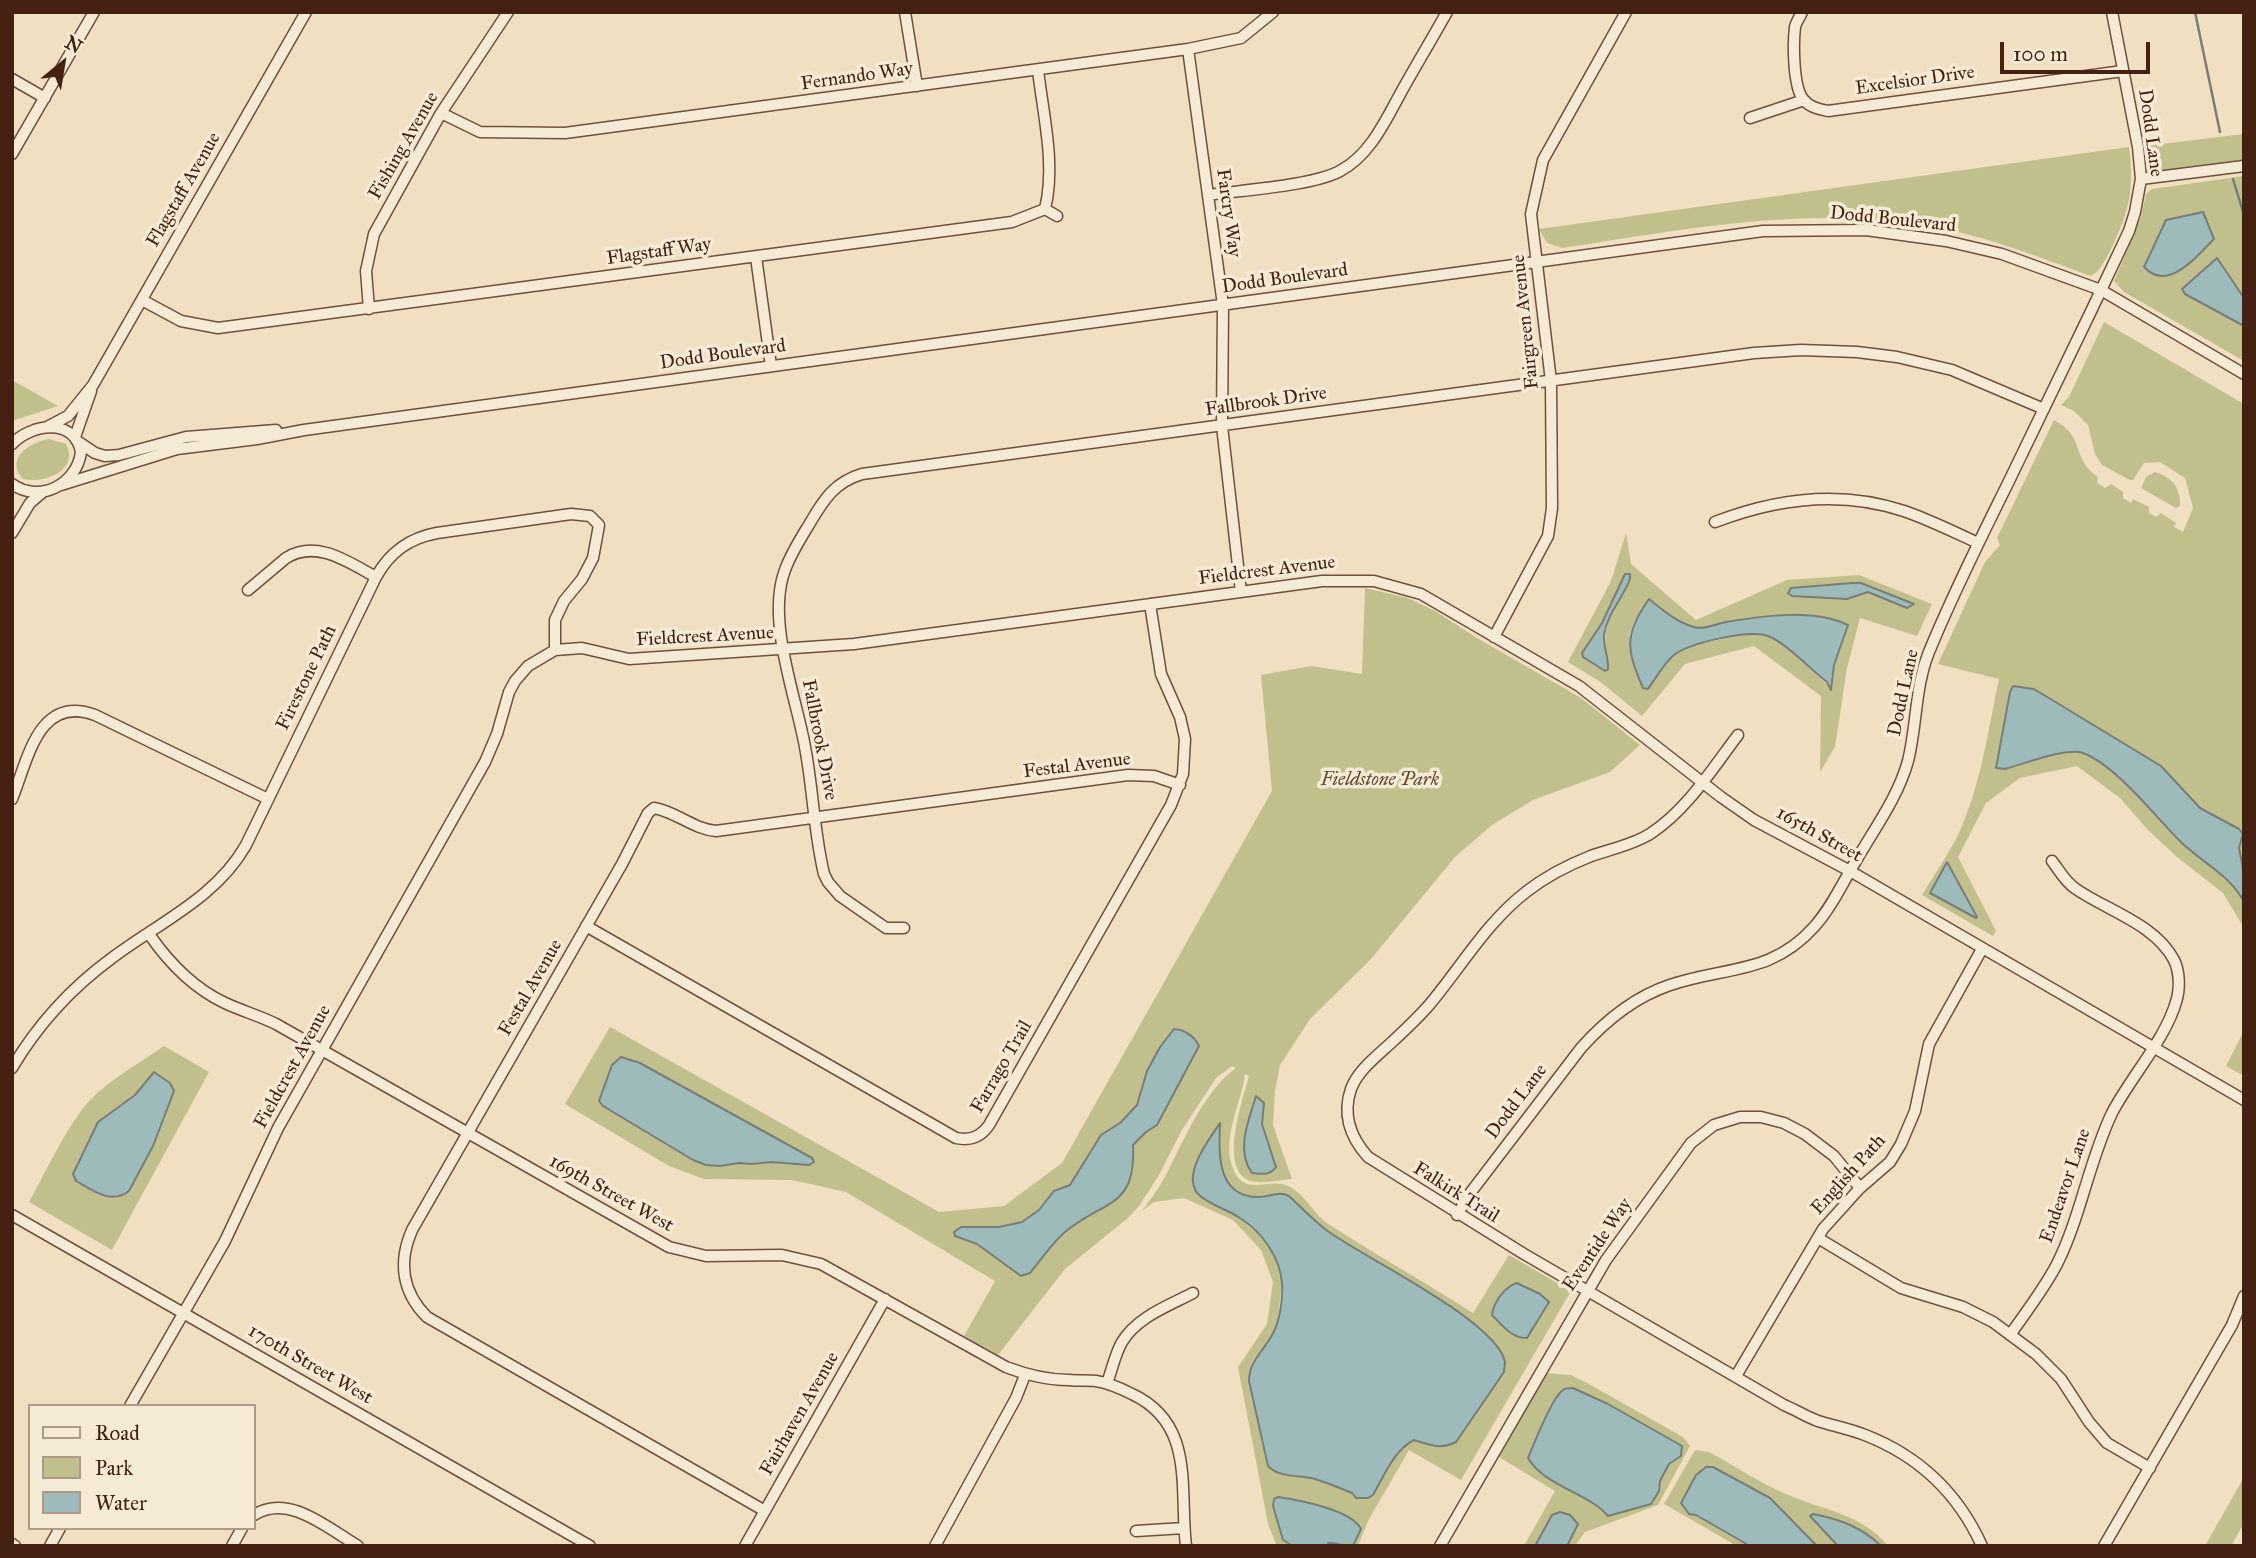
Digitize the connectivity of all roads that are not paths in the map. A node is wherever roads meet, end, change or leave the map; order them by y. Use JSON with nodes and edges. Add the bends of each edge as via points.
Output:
{"nodes":[{"id":1,"x":94,"y":12,"type":"edge"},
{"id":2,"x":306,"y":12,"type":"edge"},
{"id":3,"x":508,"y":12,"type":"edge"},
{"id":4,"x":905,"y":12,"type":"edge"},
{"id":5,"x":1273,"y":12,"type":"edge"},
{"id":6,"x":1447,"y":12,"type":"edge"},
{"id":7,"x":1626,"y":12,"type":"edge"},
{"id":8,"x":1802,"y":12,"type":"edge"},
{"id":9,"x":2112,"y":12,"type":"edge"},
{"id":10,"x":1188,"y":49,"type":"junction"},
{"id":11,"x":1038,"y":70,"type":"junction"},
{"id":12,"x":2123,"y":71,"type":"junction"},
{"id":13,"x":12,"y":79,"type":"edge"},
{"id":14,"x":917,"y":86,"type":"junction"},
{"id":15,"x":45,"y":98,"type":"junction"},
{"id":16,"x":1804,"y":100,"type":"junction"},
{"id":17,"x":441,"y":113,"type":"junction"},
{"id":18,"x":1750,"y":118,"type":"dead end"},
{"id":19,"x":12,"y":154,"type":"edge"},
{"id":20,"x":2244,"y":166,"type":"edge"},
{"id":21,"x":2141,"y":179,"type":"junction"},
{"id":22,"x":1208,"y":195,"type":"junction"},
{"id":23,"x":1045,"y":209,"type":"junction"},
{"id":24,"x":1058,"y":216,"type":"dead end"},
{"id":25,"x":756,"y":257,"type":"junction"},
{"id":26,"x":1536,"y":262,"type":"junction"},
{"id":27,"x":2101,"y":290,"type":"junction"},
{"id":28,"x":142,"y":300,"type":"junction"},
{"id":29,"x":1223,"y":305,"type":"junction"},
{"id":30,"x":369,"y":309,"type":"junction"},
{"id":31,"x":771,"y":366,"type":"junction"},
{"id":32,"x":2244,"y":374,"type":"edge"},
{"id":33,"x":1551,"y":380,"type":"junction"},
{"id":34,"x":93,"y":385,"type":"junction"},
{"id":35,"x":2044,"y":409,"type":"junction"},
{"id":36,"x":47,"y":426,"type":"junction"},
{"id":37,"x":1223,"y":426,"type":"junction"},
{"id":38,"x":303,"y":430,"type":"junction"},
{"id":39,"x":76,"y":439,"type":"junction"},
{"id":40,"x":14,"y":441,"type":"edge"},
{"id":41,"x":61,"y":485,"type":"junction"},
{"id":42,"x":13,"y":487,"type":"edge"},
{"id":43,"x":44,"y":491,"type":"junction"},
{"id":44,"x":1715,"y":522,"type":"dead end"},
{"id":45,"x":12,"y":533,"type":"edge"},
{"id":46,"x":1978,"y":543,"type":"junction"},
{"id":47,"x":376,"y":577,"type":"junction"},
{"id":48,"x":1391,"y":584,"type":"joint"},
{"id":49,"x":248,"y":590,"type":"dead end"},
{"id":50,"x":1241,"y":592,"type":"junction"},
{"id":51,"x":1150,"y":604,"type":"junction"},
{"id":52,"x":1494,"y":636,"type":"junction"},
{"id":53,"x":555,"y":650,"type":"junction"},
{"id":54,"x":784,"y":650,"type":"junction"},
{"id":55,"x":1738,"y":735,"type":"dead end"},
{"id":56,"x":1702,"y":782,"type":"junction"},
{"id":57,"x":1180,"y":785,"type":"junction"},
{"id":58,"x":12,"y":799,"type":"edge"},
{"id":59,"x":268,"y":799,"type":"junction"},
{"id":60,"x":816,"y":818,"type":"junction"},
{"id":61,"x":2052,"y":861,"type":"dead end"},
{"id":62,"x":1850,"y":872,"type":"junction"},
{"id":63,"x":586,"y":926,"type":"junction"},
{"id":64,"x":904,"y":928,"type":"dead end"},
{"id":65,"x":149,"y":933,"type":"junction"},
{"id":66,"x":1982,"y":949,"type":"junction"},
{"id":67,"x":2152,"y":1047,"type":"junction"},
{"id":68,"x":322,"y":1050,"type":"junction"},
{"id":69,"x":12,"y":1068,"type":"edge"},
{"id":70,"x":2244,"y":1100,"type":"edge"},
{"id":71,"x":467,"y":1134,"type":"junction"},
{"id":72,"x":1860,"y":1188,"type":"junction"},
{"id":73,"x":1457,"y":1214,"type":"junction"},
{"id":74,"x":12,"y":1216,"type":"edge"},
{"id":75,"x":1818,"y":1238,"type":"junction"},
{"id":76,"x":1587,"y":1290,"type":"junction"},
{"id":77,"x":1193,"y":1293,"type":"dead end"},
{"id":78,"x":2244,"y":1296,"type":"edge"},
{"id":79,"x":885,"y":1299,"type":"junction"},
{"id":80,"x":184,"y":1313,"type":"junction"},
{"id":81,"x":2010,"y":1335,"type":"junction"},
{"id":82,"x":1025,"y":1374,"type":"junction"},
{"id":83,"x":1736,"y":1376,"type":"junction"},
{"id":84,"x":1107,"y":1383,"type":"junction"},
{"id":85,"x":131,"y":1404,"type":"edge"},
{"id":86,"x":2150,"y":1468,"type":"junction"},
{"id":87,"x":765,"y":1511,"type":"junction"},
{"id":88,"x":256,"y":1514,"type":"edge"},
{"id":89,"x":1184,"y":1528,"type":"junction"},
{"id":90,"x":59,"y":1530,"type":"edge"},
{"id":91,"x":241,"y":1530,"type":"edge"},
{"id":92,"x":1136,"y":1531,"type":"dead end"},
{"id":93,"x":50,"y":1546,"type":"edge"},
{"id":94,"x":232,"y":1546,"type":"edge"},
{"id":95,"x":358,"y":1546,"type":"edge"},
{"id":96,"x":590,"y":1546,"type":"edge"},
{"id":97,"x":745,"y":1546,"type":"edge"},
{"id":98,"x":935,"y":1546,"type":"edge"},
{"id":99,"x":1186,"y":1546,"type":"edge"},
{"id":100,"x":1440,"y":1546,"type":"edge"},
{"id":101,"x":1982,"y":1546,"type":"edge"},
{"id":102,"x":2104,"y":1546,"type":"edge"}],
"edges":[{"from":1,"to":15,"type":"street"},
{"from":2,"to":28,"type":"street","name":"Flagstaff Avenue"},
{"from":3,"to":17,"type":"street","name":"Fishing Avenue"},
{"from":4,"to":14,"type":"street"},
{"from":5,"to":10,"type":"street","name":"Fernando Way","via":[[1241,38]]},
{"from":6,"to":22,"type":"street","via":[[1376,136],[1358,158],[1325,177]]},
{"from":7,"to":26,"type":"street","name":"Fairgreen Avenue","via":[[1543,160],[1531,214]]},
{"from":8,"to":16,"type":"street","via":[[1794,50],[1798,90]]},
{"from":9,"to":12,"type":"street","name":"Dodd Lane"},
{"from":10,"to":11,"type":"street","name":"Fernando Way"},
{"from":10,"to":22,"type":"street","name":"Farcry Way"},
{"from":11,"to":14,"type":"street","name":"Fernando Way"},
{"from":11,"to":23,"type":"street","via":[[1051,172]]},
{"from":12,"to":16,"type":"street","name":"Excelsior Drive","via":[[1828,111]]},
{"from":12,"to":21,"type":"street","name":"Dodd Lane"},
{"from":13,"to":15,"type":"street"},
{"from":14,"to":17,"type":"street","name":"Fernando Way","via":[[565,133],[480,132]]},
{"from":15,"to":19,"type":"street"},
{"from":16,"to":18,"type":"street"},
{"from":17,"to":30,"type":"street","name":"Fishing Avenue","via":[[374,234],[366,271]]},
{"from":20,"to":21,"type":"street"},
{"from":21,"to":27,"type":"street","name":"Dodd Lane","via":[[2129,231]]},
{"from":22,"to":29,"type":"street","name":"Farcry Way"},
{"from":23,"to":24,"type":"street"},
{"from":23,"to":25,"type":"street","name":"Flagstaff Way","via":[[1012,222]]},
{"from":25,"to":30,"type":"street","name":"Flagstaff Way"},
{"from":25,"to":31,"type":"street"},
{"from":26,"to":27,"type":"street","name":"Dodd Boulevard","via":[[1763,231],[1866,230],[2002,254]]},
{"from":26,"to":29,"type":"street","name":"Dodd Boulevard"},
{"from":26,"to":33,"type":"street","name":"Fairgreen Avenue"},
{"from":27,"to":32,"type":"street","name":"Dodd Boulevard"},
{"from":27,"to":35,"type":"street","name":"Dodd Lane"},
{"from":28,"to":30,"type":"street","name":"Flagstaff Way","via":[[181,321],[218,328]]},
{"from":28,"to":34,"type":"street","name":"Flagstaff Avenue"},
{"from":29,"to":31,"type":"street","name":"Dodd Boulevard"},
{"from":29,"to":37,"type":"street","name":"Farcry Way"},
{"from":31,"to":38,"type":"street","name":"Dodd Boulevard"},
{"from":33,"to":35,"type":"street","name":"Fallbrook Drive","via":[[1754,353],[1857,352],[1952,370]]},
{"from":33,"to":37,"type":"street","name":"Fallbrook Drive"},
{"from":33,"to":52,"type":"street","name":"Fairgreen Avenue","via":[[1548,536]]},
{"from":34,"to":36,"type":"street","name":"Flagstaff Avenue","via":[[68,416]]},
{"from":34,"to":39,"type":"street","name":"Flagstaff Avenue"},
{"from":35,"to":46,"type":"street","name":"Dodd Lane"},
{"from":36,"to":39,"type":"street","name":"Dodd Boulevard"},
{"from":36,"to":40,"type":"street","name":"Flagstaff Avenue"},
{"from":37,"to":50,"type":"street","name":"Farcry Way"},
{"from":37,"to":54,"type":"street","name":"Fallbrook Drive","via":[[862,474],[838,484],[822,502],[785,569],[779,597]]},
{"from":38,"to":39,"type":"street","name":"Dodd Boulevard","via":[[211,433],[105,456]]},
{"from":38,"to":41,"type":"street","name":"Dodd Boulevard","via":[[177,449]]},
{"from":39,"to":41,"type":"street","name":"Flagstaff Avenue","via":[[81,452],[78,465]]},
{"from":41,"to":43,"type":"street","name":"Dodd Boulevard"},
{"from":42,"to":43,"type":"street"},
{"from":43,"to":45,"type":"street","via":[[30,502]]},
{"from":44,"to":46,"type":"street","via":[[1769,504],[1836,498],[1902,510]]},
{"from":46,"to":62,"type":"street","name":"Dodd Lane","via":[[1927,656],[1908,762],[1899,786]]},
{"from":47,"to":49,"type":"street","via":[[313,550],[286,558]]},
{"from":47,"to":53,"type":"street","name":"Firestone Path","via":[[394,553],[426,535],[571,514],[590,516],[599,525],[596,547],[582,579],[558,611],[553,629]]},
{"from":47,"to":59,"type":"street","name":"Firestone Path"},
{"from":48,"to":50,"type":"street","name":"Fieldcrest Avenue","via":[[1339,579]]},
{"from":48,"to":52,"type":"street","name":"165th Street","via":[[1422,594]]},
{"from":50,"to":51,"type":"street","name":"Fieldcrest Avenue"},
{"from":51,"to":54,"type":"street","name":"Fieldcrest Avenue","via":[[854,645]]},
{"from":51,"to":57,"type":"street","name":"Farrago Trail","via":[[1161,674],[1183,727],[1185,762]]},
{"from":52,"to":56,"type":"street","name":"165th Street","via":[[1600,701]]},
{"from":53,"to":54,"type":"street","name":"Fieldcrest Avenue","via":[[582,648],[629,659]]},
{"from":53,"to":68,"type":"street","name":"Fieldcrest Avenue","via":[[515,681],[485,762]]},
{"from":54,"to":60,"type":"street","name":"Fallbrook Drive"},
{"from":55,"to":56,"type":"street","name":"Falkirk Trail"},
{"from":56,"to":62,"type":"street","name":"165th Street","via":[[1754,820]]},
{"from":56,"to":73,"type":"street","name":"Falkirk Trail","via":[[1675,814],[1650,834],[1558,871],[1526,892],[1496,920],[1428,1006],[1357,1078],[1348,1117],[1357,1145],[1386,1170]]},
{"from":57,"to":60,"type":"street","name":"Festal Avenue","via":[[1154,776],[1128,775]]},
{"from":57,"to":63,"type":"street","name":"Farrago Trail","via":[[989,1125],[972,1138],[956,1138]]},
{"from":58,"to":59,"type":"street","via":[[40,730],[55,709],[95,715]]},
{"from":59,"to":65,"type":"street","name":"Firestone Path","via":[[227,873]]},
{"from":60,"to":63,"type":"street","name":"Festal Avenue","via":[[716,831],[654,808]]},
{"from":60,"to":64,"type":"street","name":"Fallbrook Drive","via":[[822,866],[833,889],[887,928]]},
{"from":61,"to":67,"type":"street","name":"Endeavor Lane","via":[[2073,888],[2149,932],[2176,964],[2176,1001]]},
{"from":62,"to":66,"type":"street","name":"165th Street"},
{"from":62,"to":73,"type":"street","name":"Dodd Lane","via":[[1828,910],[1796,945],[1752,967],[1653,991],[1601,1026]]},
{"from":63,"to":71,"type":"street","name":"Festal Avenue"},
{"from":65,"to":68,"type":"street","name":"169th Street West","via":[[168,960],[208,994]]},
{"from":65,"to":69,"type":"street","name":"Firestone Path","via":[[73,990],[44,1021]]},
{"from":66,"to":67,"type":"street","name":"165th Street"},
{"from":66,"to":72,"type":"street","name":"English Path","via":[[1929,1044],[1916,1111],[1905,1137],[1889,1162]]},
{"from":67,"to":70,"type":"street","name":"165th Street"},
{"from":67,"to":81,"type":"street","name":"Endeavor Lane","via":[[2098,1145],[2058,1262]]},
{"from":68,"to":71,"type":"street","name":"169th Street West"},
{"from":68,"to":80,"type":"street","name":"Fieldcrest Avenue"},
{"from":71,"to":79,"type":"street","name":"169th Street West","via":[[669,1247],[706,1256],[802,1258],[839,1272]]},
{"from":71,"to":87,"type":"street","name":"Festal Avenue","via":[[407,1243],[403,1269],[417,1307],[438,1324]]},
{"from":72,"to":75,"type":"street","name":"English Path"},
{"from":72,"to":76,"type":"street","name":"Eventide Way","via":[[1834,1156],[1784,1123],[1761,1116],[1714,1125],[1691,1143]]},
{"from":73,"to":76,"type":"street","name":"Falkirk Trail"},
{"from":74,"to":80,"type":"street","name":"170th Street West"},
{"from":75,"to":81,"type":"street","via":[[1901,1288],[1963,1307]]},
{"from":75,"to":83,"type":"street","name":"English Path"},
{"from":76,"to":83,"type":"street","name":"Falkirk Trail"},
{"from":76,"to":100,"type":"street","name":"Eventide Way"},
{"from":77,"to":84,"type":"street","via":[[1130,1331]]},
{"from":78,"to":86,"type":"street"},
{"from":79,"to":82,"type":"street","name":"169th Street West"},
{"from":79,"to":87,"type":"street","name":"Fairhaven Avenue"},
{"from":80,"to":85,"type":"street","name":"Fieldcrest Avenue"},
{"from":80,"to":96,"type":"street","name":"170th Street West"},
{"from":81,"to":86,"type":"street","via":[[2061,1379],[2108,1443]]},
{"from":82,"to":84,"type":"street","name":"169th Street West"},
{"from":82,"to":98,"type":"street"},
{"from":83,"to":101,"type":"street","name":"Falkirk Trail","via":[[1815,1420],[1907,1455],[1947,1489],[1971,1521]]},
{"from":84,"to":89,"type":"street","name":"169th Street West","via":[[1144,1400],[1178,1444],[1185,1489]]},
{"from":86,"to":102,"type":"street"},
{"from":87,"to":97,"type":"street","name":"Fairhaven Avenue"},
{"from":88,"to":95,"type":"street","via":[[268,1508],[292,1508]]},
{"from":89,"to":92,"type":"street"},
{"from":89,"to":99,"type":"street","name":"169th Street West"},
{"from":90,"to":93,"type":"street"},
{"from":91,"to":94,"type":"street"}]}
